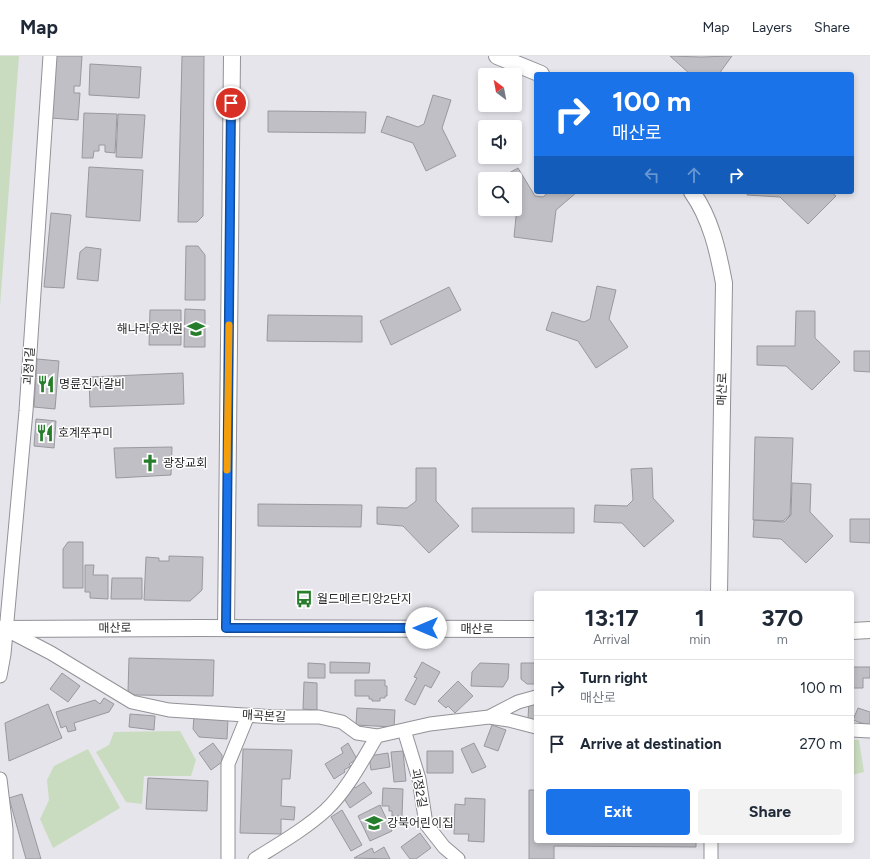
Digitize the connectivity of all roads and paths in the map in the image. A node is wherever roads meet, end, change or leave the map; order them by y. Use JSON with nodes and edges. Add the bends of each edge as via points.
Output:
{"nodes":[{"id":1,"x":50,"y":56,"type":"edge"},
{"id":2,"x":232,"y":56,"type":"edge"},
{"id":3,"x":497,"y":56,"type":"edge"},
{"id":4,"x":536,"y":72,"type":"edge"},
{"id":5,"x":693,"y":194,"type":"edge"},
{"id":6,"x":719,"y":591,"type":"edge"},
{"id":7,"x":226,"y":628,"type":"junction"},
{"id":8,"x":2,"y":629,"type":"edge"},
{"id":9,"x":534,"y":629,"type":"edge"},
{"id":10,"x":870,"y":630,"type":"edge"},
{"id":11,"x":854,"y":631,"type":"edge"},
{"id":12,"x":0,"y":676,"type":"edge"},
{"id":13,"x":534,"y":698,"type":"edge"},
{"id":14,"x":248,"y":715,"type":"junction"},
{"id":15,"x":489,"y":717,"type":"junction"},
{"id":16,"x":534,"y":726,"type":"edge"},
{"id":17,"x":404,"y":730,"type":"junction"},
{"id":18,"x":854,"y":730,"type":"edge"},
{"id":19,"x":870,"y":731,"type":"edge"},
{"id":20,"x":377,"y":736,"type":"junction"},
{"id":21,"x":0,"y":779,"type":"edge"},
{"id":22,"x":711,"y":843,"type":"edge"},
{"id":23,"x":6,"y":859,"type":"edge"},
{"id":24,"x":228,"y":859,"type":"edge"},
{"id":25,"x":255,"y":859,"type":"edge"},
{"id":26,"x":458,"y":859,"type":"edge"},
{"id":27,"x":711,"y":859,"type":"edge"}],
"edges":[{"from":1,"to":8,"type":"street","name":"괴정1길","via":[[26,411]]},
{"from":2,"to":7,"type":"street"},
{"from":3,"to":4,"type":"street"},
{"from":5,"to":6,"type":"street","name":"매산로","via":[[710,226],[719,252],[724,283]]},
{"from":7,"to":8,"type":"street","name":"매산로"},
{"from":7,"to":9,"type":"street","name":"매산로"},
{"from":8,"to":12,"type":"street","name":"괴정1길","via":[[4,654]]},
{"from":8,"to":14,"type":"street","name":"매곡본길","via":[[51,653],[132,702],[169,710]]},
{"from":10,"to":11,"type":"street"},
{"from":13,"to":15,"type":"street","via":[[518,702]]},
{"from":14,"to":20,"type":"street","name":"매곡본길","via":[[319,717],[342,722],[356,733]]},
{"from":14,"to":24,"type":"street","via":[[228,764]]},
{"from":15,"to":16,"type":"street","name":"매곡본길"},
{"from":15,"to":17,"type":"street","name":"매곡본길","via":[[430,724]]},
{"from":17,"to":20,"type":"street","name":"매곡본길"},
{"from":17,"to":26,"type":"street","name":"괴정2길","via":[[420,779],[426,824],[444,847]]},
{"from":18,"to":19,"type":"street"},
{"from":20,"to":25,"type":"street","via":[[354,775],[326,809]]},
{"from":21,"to":23,"type":"street","via":[[6,830]]},
{"from":22,"to":27,"type":"street"}]}
